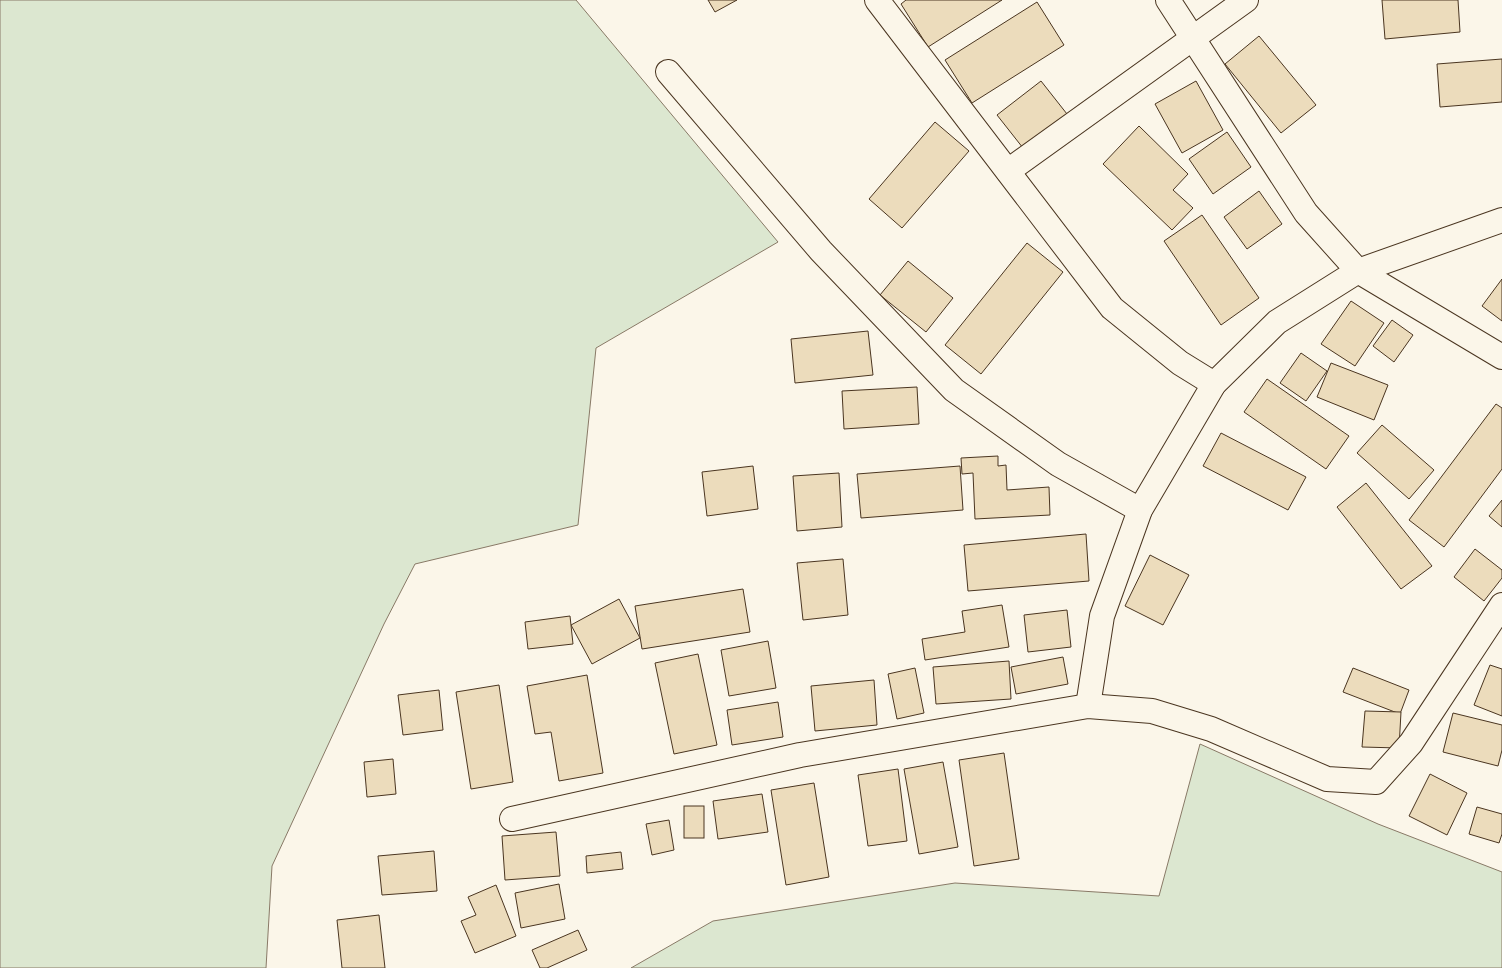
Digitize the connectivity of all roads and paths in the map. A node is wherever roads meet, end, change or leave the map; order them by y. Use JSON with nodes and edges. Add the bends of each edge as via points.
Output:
{"nodes":[{"id":1,"x":877,"y":0,"type":"edge"},
{"id":2,"x":1168,"y":0,"type":"edge"},
{"id":3,"x":1246,"y":0,"type":"edge"},
{"id":4,"x":1193,"y":38,"type":"junction"},
{"id":5,"x":668,"y":72,"type":"dead end"},
{"id":6,"x":1008,"y":171,"type":"junction"},
{"id":7,"x":1502,"y":220,"type":"edge"},
{"id":8,"x":1358,"y":271,"type":"junction"},
{"id":9,"x":1502,"y":358,"type":"edge"},
{"id":10,"x":1214,"y":384,"type":"junction"},
{"id":11,"x":1140,"y":510,"type":"junction"},
{"id":12,"x":1502,"y":605,"type":"edge"},
{"id":13,"x":1088,"y":706,"type":"junction"},
{"id":14,"x":512,"y":819,"type":"dead end"}],
"edges":[{"from":1,"to":6,"type":"street"},
{"from":2,"to":4,"type":"street"},
{"from":3,"to":4,"type":"street"},
{"from":4,"to":6,"type":"street"},
{"from":4,"to":8,"type":"street","via":[[1306,213]]},
{"from":5,"to":11,"type":"street","via":[[821,251],[954,390],[1058,464]]},
{"from":6,"to":10,"type":"street","via":[[1112,308],[1180,363]]},
{"from":7,"to":8,"type":"street"},
{"from":8,"to":9,"type":"street"},
{"from":8,"to":10,"type":"street","via":[[1277,322]]},
{"from":10,"to":11,"type":"street"},
{"from":11,"to":13,"type":"street","via":[[1102,616]]},
{"from":12,"to":13,"type":"street","via":[[1410,743],[1376,782],[1327,778],[1211,729],[1152,711]]},
{"from":13,"to":14,"type":"street","via":[[800,755]]}]}
